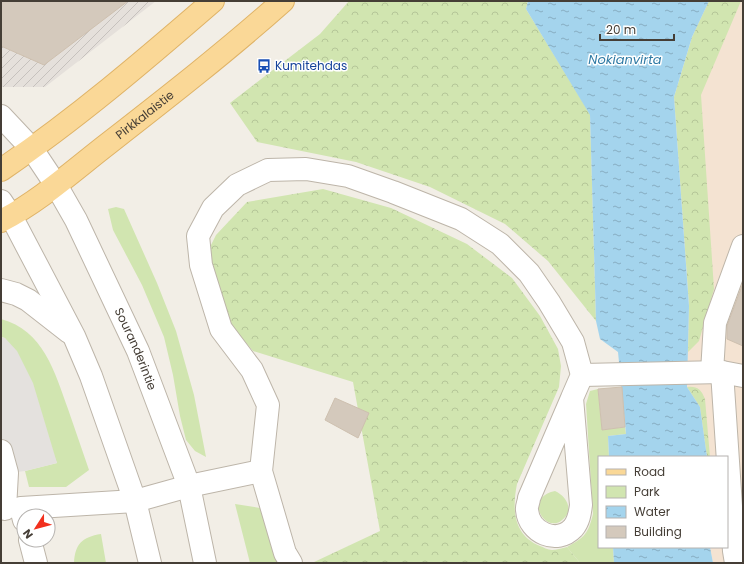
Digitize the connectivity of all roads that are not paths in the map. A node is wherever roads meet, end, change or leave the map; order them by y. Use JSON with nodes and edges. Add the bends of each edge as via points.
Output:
{"nodes":[{"id":1,"x":213,"y":1,"type":"edge"},
{"id":2,"x":283,"y":1,"type":"edge"},
{"id":3,"x":1,"y":116,"type":"edge"},
{"id":4,"x":32,"y":149,"type":"junction"},
{"id":5,"x":1,"y":170,"type":"edge"},
{"id":6,"x":56,"y":185,"type":"junction"},
{"id":7,"x":4,"y":213,"type":"edge"},
{"id":8,"x":743,"y":246,"type":"edge"},
{"id":9,"x":1,"y":290,"type":"edge"},
{"id":10,"x":74,"y":336,"type":"junction"},
{"id":11,"x":718,"y":373,"type":"edge"},
{"id":12,"x":582,"y":375,"type":"junction"},
{"id":13,"x":572,"y":398,"type":"junction"},
{"id":14,"x":1,"y":451,"type":"edge"},
{"id":15,"x":725,"y":456,"type":"edge"},
{"id":16,"x":261,"y":471,"type":"junction"},
{"id":17,"x":728,"y":484,"type":"edge"},
{"id":18,"x":188,"y":486,"type":"junction"},
{"id":19,"x":135,"y":501,"type":"junction"},
{"id":20,"x":13,"y":512,"type":"edge"},
{"id":21,"x":32,"y":548,"type":"edge"},
{"id":22,"x":36,"y":563,"type":"edge"},
{"id":23,"x":150,"y":563,"type":"edge"},
{"id":24,"x":205,"y":563,"type":"edge"},
{"id":25,"x":291,"y":563,"type":"edge"},
{"id":26,"x":736,"y":563,"type":"edge"}],
"edges":[{"from":1,"to":4,"type":"main road","via":[[148,58]]},
{"from":2,"to":6,"type":"main road","name":"Pirkkalaistie","via":[[191,79]]},
{"from":3,"to":4,"type":"street","name":"Souranderintie"},
{"from":4,"to":5,"type":"main road"},
{"from":4,"to":6,"type":"street","name":"Souranderintie"},
{"from":6,"to":7,"type":"main road","name":"Pirkkalaistie"},
{"from":6,"to":18,"type":"street","name":"Souranderintie","via":[[76,220],[138,352]]},
{"from":7,"to":10,"type":"street"},
{"from":8,"to":11,"type":"street","via":[[715,323]]},
{"from":9,"to":10,"type":"street","via":[[28,300]]},
{"from":10,"to":19,"type":"street","via":[[91,376]]},
{"from":11,"to":12,"type":"street"},
{"from":11,"to":15,"type":"street"},
{"from":12,"to":13,"type":"street"},
{"from":12,"to":16,"type":"street","via":[[573,342],[549,302],[529,273],[500,244],[461,219],[348,176],[306,170],[268,170],[237,185],[213,208],[198,236],[201,266],[221,329],[252,370],[268,405]]},
{"from":13,"to":13,"type":"street","via":[[529,498],[527,510],[531,523],[540,532],[550,536],[561,535],[572,528],[580,512]]},
{"from":14,"to":20,"type":"street"},
{"from":16,"to":18,"type":"street"},
{"from":16,"to":25,"type":"street","via":[[285,553]]},
{"from":17,"to":26,"type":"street"},
{"from":18,"to":19,"type":"street"},
{"from":18,"to":24,"type":"street","name":"Souranderintie"},
{"from":19,"to":20,"type":"street"},
{"from":19,"to":23,"type":"street"},
{"from":21,"to":22,"type":"street"}]}
